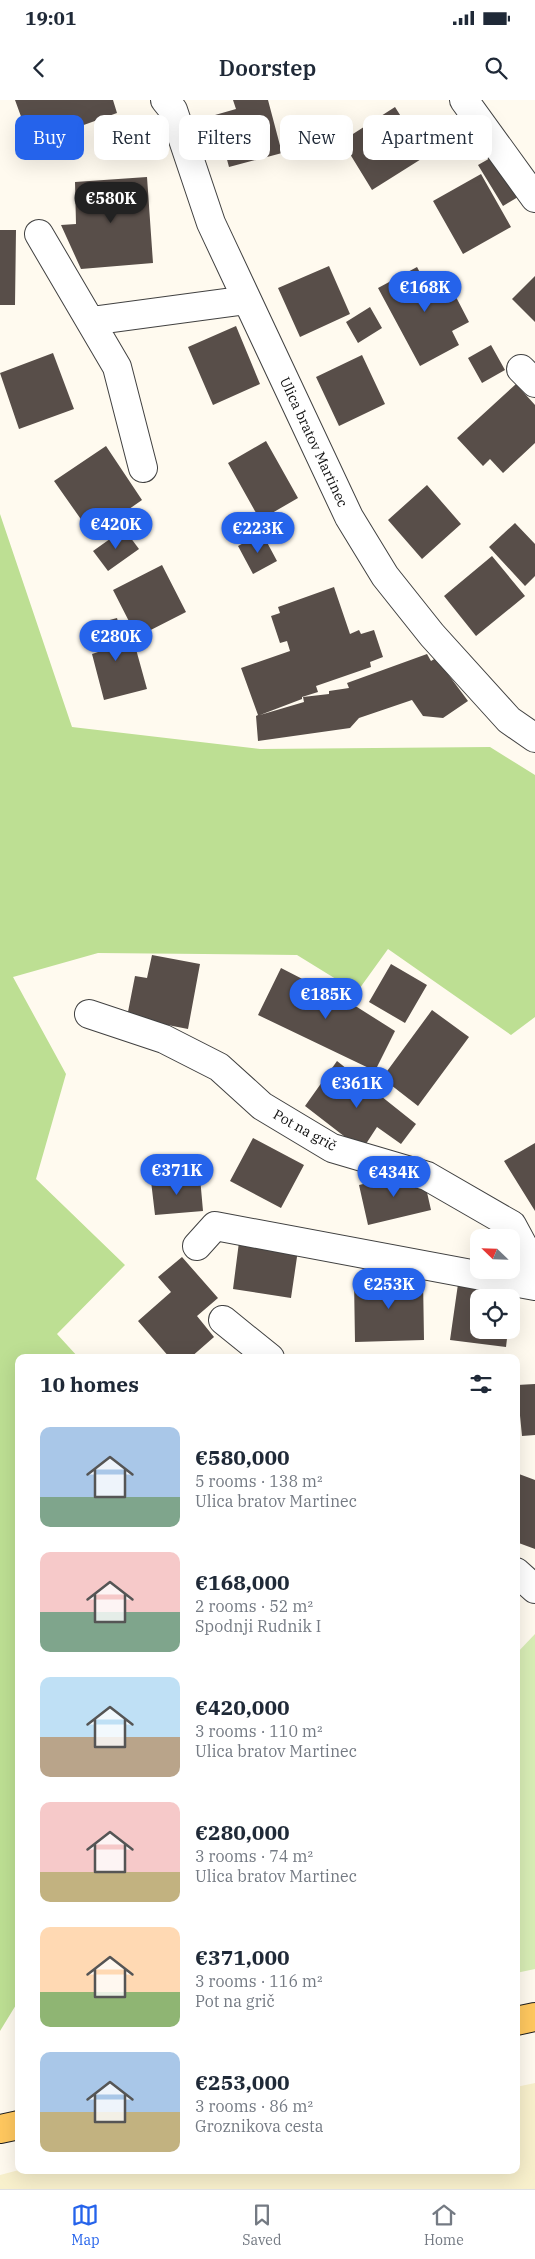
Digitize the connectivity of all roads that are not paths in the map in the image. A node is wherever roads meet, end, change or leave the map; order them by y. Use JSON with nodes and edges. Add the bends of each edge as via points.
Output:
{"nodes":[{"id":1,"x":165,"y":100,"type":"edge"},
{"id":2,"x":464,"y":100,"type":"edge"},
{"id":3,"x":535,"y":198,"type":"edge"},
{"id":4,"x":39,"y":234,"type":"dead end"},
{"id":5,"x":247,"y":300,"type":"junction"},
{"id":6,"x":91,"y":320,"type":"junction"},
{"id":7,"x":142,"y":468,"type":"dead end"},
{"id":8,"x":535,"y":738,"type":"edge"},
{"id":9,"x":89,"y":1014,"type":"dead end"},
{"id":10,"x":197,"y":1246,"type":"dead end"},
{"id":11,"x":535,"y":1268,"type":"edge"},
{"id":12,"x":535,"y":1286,"type":"edge"},
{"id":13,"x":223,"y":1320,"type":"dead end"},
{"id":14,"x":265,"y":1354,"type":"edge"},
{"id":15,"x":520,"y":1576,"type":"edge"},
{"id":16,"x":535,"y":1589,"type":"edge"},
{"id":17,"x":535,"y":2017,"type":"edge"},
{"id":18,"x":520,"y":2020,"type":"edge"},
{"id":19,"x":15,"y":2125,"type":"edge"},
{"id":20,"x":0,"y":2129,"type":"edge"}],
"edges":[{"from":1,"to":5,"type":"street","name":"Ulica bratov Martinec","via":[[173,110],[211,223]]},
{"from":2,"to":3,"type":"street"},
{"from":4,"to":6,"type":"street"},
{"from":5,"to":6,"type":"street"},
{"from":5,"to":8,"type":"street","name":"Ulica bratov Martinec","via":[[349,517],[385,576],[432,635],[509,720]]},
{"from":6,"to":7,"type":"street","via":[[117,367]]},
{"from":9,"to":11,"type":"street","name":"Pot na grič","via":[[164,1038],[220,1066],[262,1106],[332,1148],[427,1176],[512,1225]]},
{"from":10,"to":12,"type":"street","via":[[215,1226]]},
{"from":13,"to":14,"type":"street"},
{"from":15,"to":16,"type":"street"},
{"from":17,"to":18,"type":"main road"},
{"from":19,"to":20,"type":"main road"}]}
